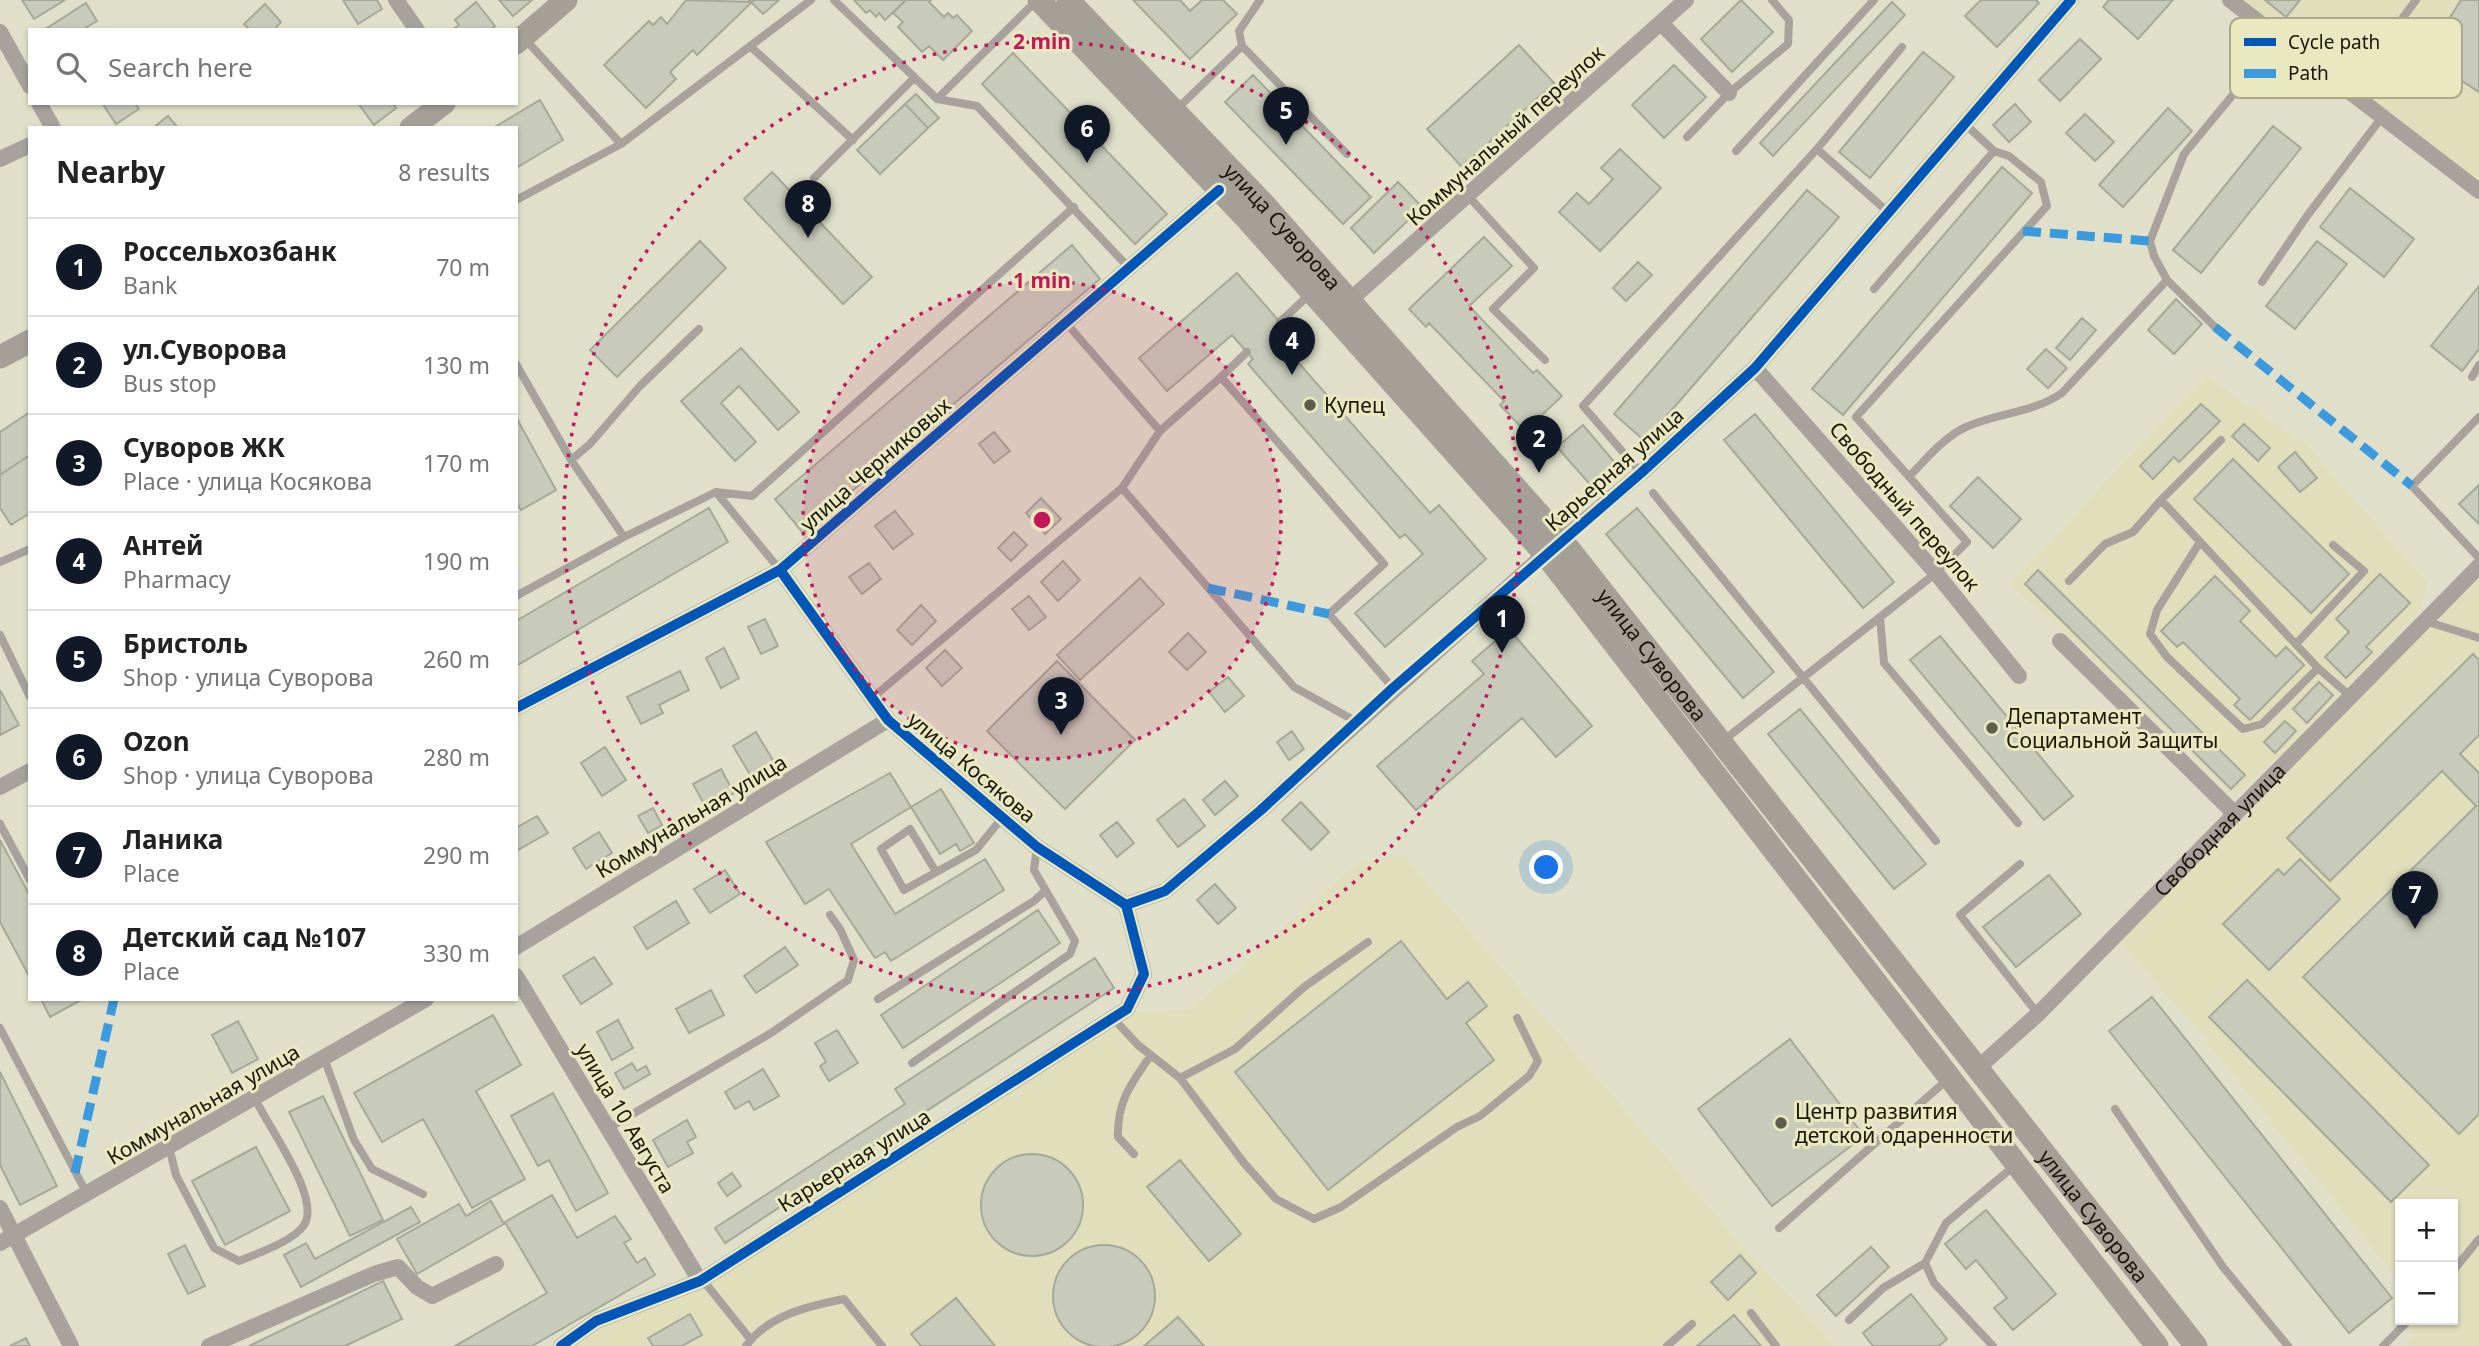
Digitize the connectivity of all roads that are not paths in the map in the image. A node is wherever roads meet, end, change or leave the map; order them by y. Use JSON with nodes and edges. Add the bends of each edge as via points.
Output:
{"nodes":[{"id":1,"x":396,"y":0,"type":"edge"},
{"id":2,"x":566,"y":0,"type":"edge"},
{"id":3,"x":811,"y":0,"type":"edge"},
{"id":4,"x":834,"y":0,"type":"edge"},
{"id":5,"x":1038,"y":0,"type":"edge"},
{"id":6,"x":1068,"y":0,"type":"edge"},
{"id":7,"x":1260,"y":0,"type":"edge"},
{"id":8,"x":1686,"y":0,"type":"edge"},
{"id":9,"x":1772,"y":0,"type":"edge"},
{"id":10,"x":1874,"y":0,"type":"edge"},
{"id":11,"x":2071,"y":0,"type":"edge"},
{"id":12,"x":2230,"y":0,"type":"edge"},
{"id":13,"x":2416,"y":0,"type":"edge"},
{"id":14,"x":2253,"y":18,"type":"edge"},
{"id":15,"x":2403,"y":18,"type":"edge"},
{"id":16,"x":1661,"y":23,"type":"junction"},
{"id":17,"x":415,"y":28,"type":"edge"},
{"id":18,"x":0,"y":32,"type":"edge"},
{"id":19,"x":520,"y":40,"type":"edge"},
{"id":20,"x":750,"y":46,"type":"junction"},
{"id":21,"x":1242,"y":46,"type":"junction"},
{"id":22,"x":1902,"y":47,"type":"dead end"},
{"id":23,"x":914,"y":78,"type":"junction"},
{"id":24,"x":28,"y":82,"type":"edge"},
{"id":25,"x":1729,"y":93,"type":"junction"},
{"id":26,"x":2230,"y":98,"type":"edge"},
{"id":27,"x":2357,"y":98,"type":"edge"},
{"id":28,"x":937,"y":99,"type":"junction"},
{"id":29,"x":40,"y":105,"type":"edge"},
{"id":30,"x":441,"y":105,"type":"edge"},
{"id":31,"x":1175,"y":112,"type":"junction"},
{"id":32,"x":2382,"y":117,"type":"junction"},
{"id":33,"x":1964,"y":123,"type":"junction"},
{"id":34,"x":52,"y":126,"type":"edge"},
{"id":35,"x":414,"y":126,"type":"edge"},
{"id":36,"x":1687,"y":137,"type":"dead end"},
{"id":37,"x":853,"y":140,"type":"junction"},
{"id":38,"x":621,"y":144,"type":"junction"},
{"id":39,"x":28,"y":146,"type":"edge"},
{"id":40,"x":1817,"y":149,"type":"junction"},
{"id":41,"x":1736,"y":151,"type":"dead end"},
{"id":42,"x":1994,"y":151,"type":"junction"},
{"id":43,"x":1347,"y":154,"type":"dead end"},
{"id":44,"x":0,"y":159,"type":"edge"},
{"id":45,"x":814,"y":178,"type":"dead end"},
{"id":46,"x":1219,"y":190,"type":"junction"},
{"id":47,"x":2479,"y":191,"type":"edge"},
{"id":48,"x":1469,"y":197,"type":"junction"},
{"id":49,"x":518,"y":199,"type":"edge"},
{"id":50,"x":1074,"y":207,"type":"junction"},
{"id":51,"x":1888,"y":212,"type":"junction"},
{"id":52,"x":1130,"y":269,"type":"junction"},
{"id":53,"x":2167,"y":280,"type":"junction"},
{"id":54,"x":2262,"y":282,"type":"dead end"},
{"id":55,"x":1874,"y":289,"type":"dead end"},
{"id":56,"x":1313,"y":292,"type":"junction"},
{"id":57,"x":1350,"y":300,"type":"junction"},
{"id":58,"x":1280,"y":322,"type":"dead end"},
{"id":59,"x":1067,"y":324,"type":"junction"},
{"id":60,"x":2216,"y":327,"type":"dead end"},
{"id":61,"x":699,"y":328,"type":"dead end"},
{"id":62,"x":28,"y":342,"type":"edge"},
{"id":63,"x":1247,"y":352,"type":"dead end"},
{"id":64,"x":0,"y":357,"type":"edge"},
{"id":65,"x":1545,"y":360,"type":"dead end"},
{"id":66,"x":2479,"y":365,"type":"edge"},
{"id":67,"x":518,"y":368,"type":"edge"},
{"id":68,"x":1755,"y":368,"type":"junction"},
{"id":69,"x":1221,"y":377,"type":"junction"},
{"id":70,"x":2472,"y":377,"type":"dead end"},
{"id":71,"x":2479,"y":417,"type":"edge"},
{"id":72,"x":1160,"y":431,"type":"junction"},
{"id":73,"x":2221,"y":440,"type":"dead end"},
{"id":74,"x":570,"y":460,"type":"junction"},
{"id":75,"x":1641,"y":473,"type":"junction"},
{"id":76,"x":1909,"y":477,"type":"junction"},
{"id":77,"x":1122,"y":488,"type":"junction"},
{"id":78,"x":716,"y":492,"type":"junction"},
{"id":79,"x":1653,"y":493,"type":"dead end"},
{"id":80,"x":2161,"y":500,"type":"junction"},
{"id":81,"x":624,"y":537,"type":"junction"},
{"id":82,"x":2200,"y":542,"type":"junction"},
{"id":83,"x":2333,"y":545,"type":"dead end"},
{"id":84,"x":1554,"y":547,"type":"junction"},
{"id":85,"x":28,"y":550,"type":"edge"},
{"id":86,"x":2479,"y":558,"type":"edge"},
{"id":87,"x":0,"y":562,"type":"edge"},
{"id":88,"x":2479,"y":566,"type":"edge"},
{"id":89,"x":780,"y":570,"type":"junction"},
{"id":90,"x":1936,"y":573,"type":"junction"},
{"id":91,"x":2069,"y":581,"type":"dead end"},
{"id":92,"x":518,"y":595,"type":"edge"},
{"id":93,"x":1880,"y":617,"type":"junction"},
{"id":94,"x":2425,"y":621,"type":"junction"},
{"id":95,"x":0,"y":635,"type":"edge"},
{"id":96,"x":2479,"y":638,"type":"edge"},
{"id":97,"x":2060,"y":641,"type":"dead end"},
{"id":98,"x":2296,"y":644,"type":"junction"},
{"id":99,"x":2318,"y":668,"type":"junction"},
{"id":100,"x":2019,"y":676,"type":"dead end"},
{"id":101,"x":1803,"y":677,"type":"junction"},
{"id":102,"x":1394,"y":688,"type":"junction"},
{"id":103,"x":28,"y":692,"type":"edge"},
{"id":104,"x":2351,"y":697,"type":"junction"},
{"id":105,"x":872,"y":698,"type":"junction"},
{"id":106,"x":518,"y":707,"type":"edge"},
{"id":107,"x":888,"y":720,"type":"junction"},
{"id":108,"x":1357,"y":722,"type":"junction"},
{"id":109,"x":1722,"y":741,"type":"junction"},
{"id":110,"x":28,"y":772,"type":"edge"},
{"id":111,"x":0,"y":787,"type":"edge"},
{"id":112,"x":2235,"y":814,"type":"junction"},
{"id":113,"x":1002,"y":818,"type":"junction"},
{"id":114,"x":2018,"y":823,"type":"dead end"},
{"id":115,"x":0,"y":824,"type":"edge"},
{"id":116,"x":1936,"y":841,"type":"dead end"},
{"id":117,"x":1037,"y":847,"type":"junction"},
{"id":118,"x":2020,"y":864,"type":"dead end"},
{"id":119,"x":936,"y":872,"type":"junction"},
{"id":120,"x":28,"y":876,"type":"edge"},
{"id":121,"x":1045,"y":891,"type":"junction"},
{"id":122,"x":1126,"y":905,"type":"junction"},
{"id":123,"x":830,"y":915,"type":"dead end"},
{"id":124,"x":1368,"y":942,"type":"dead end"},
{"id":125,"x":518,"y":946,"type":"edge"},
{"id":126,"x":518,"y":979,"type":"edge"},
{"id":127,"x":878,"y":999,"type":"dead end"},
{"id":128,"x":423,"y":1001,"type":"edge"},
{"id":129,"x":2039,"y":1014,"type":"junction"},
{"id":130,"x":1113,"y":1018,"type":"junction"},
{"id":131,"x":1517,"y":1018,"type":"dead end"},
{"id":132,"x":0,"y":1027,"type":"edge"},
{"id":133,"x":1151,"y":1055,"type":"junction"},
{"id":134,"x":324,"y":1058,"type":"junction"},
{"id":135,"x":912,"y":1063,"type":"dead end"},
{"id":136,"x":1979,"y":1067,"type":"junction"},
{"id":137,"x":1180,"y":1078,"type":"junction"},
{"id":138,"x":1951,"y":1083,"type":"junction"},
{"id":139,"x":255,"y":1098,"type":"junction"},
{"id":140,"x":2115,"y":1109,"type":"dead end"},
{"id":141,"x":607,"y":1129,"type":"junction"},
{"id":142,"x":169,"y":1147,"type":"junction"},
{"id":143,"x":1134,"y":1154,"type":"dead end"},
{"id":144,"x":2016,"y":1164,"type":"junction"},
{"id":145,"x":423,"y":1194,"type":"dead end"},
{"id":146,"x":87,"y":1195,"type":"junction"},
{"id":147,"x":0,"y":1208,"type":"edge"},
{"id":148,"x":1779,"y":1228,"type":"dead end"},
{"id":149,"x":15,"y":1235,"type":"junction"},
{"id":150,"x":2479,"y":1239,"type":"edge"},
{"id":151,"x":0,"y":1243,"type":"edge"},
{"id":152,"x":1925,"y":1263,"type":"junction"},
{"id":153,"x":496,"y":1264,"type":"dead end"},
{"id":154,"x":2458,"y":1265,"type":"edge"},
{"id":155,"x":701,"y":1280,"type":"junction"},
{"id":156,"x":1751,"y":1314,"type":"dead end"},
{"id":157,"x":1849,"y":1320,"type":"dead end"},
{"id":158,"x":1692,"y":1324,"type":"dead end"},
{"id":159,"x":2404,"y":1325,"type":"edge"},
{"id":160,"x":748,"y":1343,"type":"edge"},
{"id":161,"x":71,"y":1346,"type":"edge"},
{"id":162,"x":209,"y":1346,"type":"edge"},
{"id":163,"x":561,"y":1346,"type":"edge"},
{"id":164,"x":882,"y":1346,"type":"edge"},
{"id":165,"x":1667,"y":1346,"type":"edge"},
{"id":166,"x":1776,"y":1346,"type":"edge"},
{"id":167,"x":1993,"y":1346,"type":"edge"},
{"id":168,"x":2157,"y":1346,"type":"edge"},
{"id":169,"x":2196,"y":1346,"type":"edge"},
{"id":170,"x":2288,"y":1346,"type":"edge"},
{"id":171,"x":2383,"y":1346,"type":"edge"}],
"edges":[{"from":1,"to":17,"type":"street"},
{"from":2,"to":19,"type":"main road"},
{"from":3,"to":20,"type":"lane"},
{"from":4,"to":23,"type":"lane"},
{"from":5,"to":28,"type":"lane"},
{"from":5,"to":46,"type":"main road","name":"улица Суворова"},
{"from":6,"to":31,"type":"main road","name":"улица Суворова"},
{"from":7,"to":21,"type":"lane","via":[[1239,31]]},
{"from":8,"to":16,"type":"street","name":"Коммунальный переулок"},
{"from":9,"to":25,"type":"lane","via":[[1789,20],[1788,44]]},
{"from":10,"to":41,"type":"lane"},
{"from":11,"to":33,"type":"street","name":"Карьерная улица"},
{"from":12,"to":14,"type":"street"},
{"from":13,"to":15,"type":"lane"},
{"from":16,"to":25,"type":"street"},
{"from":16,"to":48,"type":"street","name":"Коммунальный переулок"},
{"from":18,"to":24,"type":"street"},
{"from":19,"to":38,"type":"lane"},
{"from":20,"to":37,"type":"lane"},
{"from":20,"to":38,"type":"lane"},
{"from":21,"to":31,"type":"lane"},
{"from":21,"to":43,"type":"lane"},
{"from":22,"to":40,"type":"lane"},
{"from":23,"to":28,"type":"lane"},
{"from":23,"to":37,"type":"lane"},
{"from":25,"to":36,"type":"lane"},
{"from":26,"to":53,"type":"lane","via":[[2185,153],[2150,241]]},
{"from":27,"to":32,"type":"street"},
{"from":28,"to":50,"type":"lane","via":[[977,106]]},
{"from":29,"to":34,"type":"street"},
{"from":30,"to":35,"type":"main road"},
{"from":31,"to":57,"type":"main road","name":"улица Суворова"},
{"from":32,"to":47,"type":"street"},
{"from":32,"to":54,"type":"lane"},
{"from":33,"to":42,"type":"lane"},
{"from":33,"to":51,"type":"street","name":"Карьерная улица"},
{"from":37,"to":45,"type":"lane"},
{"from":38,"to":49,"type":"lane"},
{"from":39,"to":44,"type":"street"},
{"from":40,"to":51,"type":"lane"},
{"from":40,"to":75,"type":"lane","via":[[1583,406]]},
{"from":42,"to":55,"type":"lane"},
{"from":42,"to":76,"type":"lane","via":[[2009,156],[2040,182],[2047,206],[1856,417]]},
{"from":46,"to":52,"type":"street","name":"улица Черниковых"},
{"from":46,"to":56,"type":"main road","name":"улица Суворова"},
{"from":48,"to":57,"type":"street","name":"Коммунальный переулок"},
{"from":48,"to":65,"type":"lane","via":[[1534,268],[1493,309]]},
{"from":50,"to":52,"type":"lane"},
{"from":50,"to":78,"type":"lane","via":[[752,496]]},
{"from":51,"to":68,"type":"street","name":"Карьерная улица"},
{"from":52,"to":59,"type":"street","name":"улица Черниковых"},
{"from":53,"to":60,"type":"lane"},
{"from":53,"to":76,"type":"lane","via":[[2062,393],[2047,404],[1965,428]]},
{"from":56,"to":58,"type":"lane"},
{"from":56,"to":84,"type":"main road","name":"улица Суворова"},
{"from":57,"to":84,"type":"main road","name":"улица Суворова"},
{"from":59,"to":72,"type":"lane"},
{"from":59,"to":89,"type":"street","name":"улица Черниковых"},
{"from":61,"to":74,"type":"lane"},
{"from":62,"to":64,"type":"main road"},
{"from":63,"to":69,"type":"lane"},
{"from":66,"to":70,"type":"lane"},
{"from":67,"to":74,"type":"lane"},
{"from":68,"to":75,"type":"street","name":"Карьерная улица"},
{"from":68,"to":90,"type":"street","name":"Свободный переулок"},
{"from":69,"to":72,"type":"lane"},
{"from":69,"to":102,"type":"lane","via":[[1384,564],[1329,614]]},
{"from":71,"to":86,"type":"lane","via":[[2412,486]]},
{"from":72,"to":77,"type":"lane"},
{"from":73,"to":80,"type":"lane"},
{"from":74,"to":81,"type":"lane"},
{"from":75,"to":84,"type":"street","name":"Карьерная улица"},
{"from":76,"to":90,"type":"lane","via":[[1967,542]]},
{"from":77,"to":105,"type":"lane"},
{"from":77,"to":108,"type":"lane","via":[[1294,687]]},
{"from":78,"to":81,"type":"lane"},
{"from":78,"to":89,"type":"lane"},
{"from":79,"to":101,"type":"lane"},
{"from":80,"to":82,"type":"lane"},
{"from":80,"to":91,"type":"lane","via":[[2133,532],[2105,544]]},
{"from":81,"to":92,"type":"lane"},
{"from":82,"to":98,"type":"lane"},
{"from":82,"to":99,"type":"lane","via":[[2157,610],[2150,634],[2166,657],[2243,729],[2262,724]]},
{"from":83,"to":98,"type":"lane","via":[[2364,571]]},
{"from":84,"to":102,"type":"street","name":"Карьерная улица"},
{"from":84,"to":109,"type":"main road","name":"улица Суворова"},
{"from":84,"to":138,"type":"main road","name":"улица Суворова"},
{"from":85,"to":87,"type":"lane"},
{"from":88,"to":94,"type":"street","name":"Свободная улица"},
{"from":89,"to":105,"type":"street","name":"улица Косякова"},
{"from":89,"to":106,"type":"street","name":"улица Черниковых"},
{"from":90,"to":93,"type":"lane"},
{"from":90,"to":100,"type":"street","name":"Свободный переулок"},
{"from":93,"to":101,"type":"lane"},
{"from":93,"to":114,"type":"lane","via":[[1884,663]]},
{"from":94,"to":96,"type":"lane"},
{"from":94,"to":104,"type":"street","name":"Свободная улица"},
{"from":95,"to":103,"type":"lane"},
{"from":97,"to":112,"type":"street"},
{"from":98,"to":99,"type":"lane"},
{"from":99,"to":104,"type":"lane"},
{"from":101,"to":109,"type":"lane"},
{"from":101,"to":116,"type":"lane"},
{"from":102,"to":108,"type":"street","name":"Карьерная улица"},
{"from":104,"to":112,"type":"street","name":"Свободная улица"},
{"from":105,"to":107,"type":"street","name":"улица Косякова"},
{"from":107,"to":113,"type":"street","name":"улица Косякова"},
{"from":107,"to":125,"type":"street","name":"Коммунальная улица"},
{"from":108,"to":122,"type":"street","name":"Карьерная улица","via":[[1165,891]]},
{"from":109,"to":136,"type":"main road","name":"улица Суворова"},
{"from":110,"to":111,"type":"street"},
{"from":112,"to":129,"type":"street","name":"Свободная улица"},
{"from":113,"to":117,"type":"street","name":"улица Косякова"},
{"from":113,"to":119,"type":"lane","via":[[976,850]]},
{"from":115,"to":120,"type":"lane"},
{"from":117,"to":121,"type":"lane","via":[[1034,870]]},
{"from":117,"to":122,"type":"street","name":"улица Косякова"},
{"from":118,"to":129,"type":"lane","via":[[1960,915]]},
{"from":119,"to":119,"type":"lane","via":[[904,890],[881,849],[910,829]]},
{"from":121,"to":127,"type":"lane"},
{"from":121,"to":135,"type":"lane","via":[[1075,941],[1070,954]]},
{"from":122,"to":130,"type":"street","name":"Карьерная улица","via":[[1143,974],[1128,1009]]},
{"from":123,"to":141,"type":"lane","via":[[854,960],[848,979],[771,1032]]},
{"from":124,"to":137,"type":"lane","via":[[1304,988],[1235,1049]]},
{"from":126,"to":141,"type":"street","name":"улица 10 Августа"},
{"from":128,"to":134,"type":"street","name":"Коммунальная улица"},
{"from":129,"to":136,"type":"street","name":"Свободная улица"},
{"from":130,"to":133,"type":"lane"},
{"from":130,"to":155,"type":"street","name":"Карьерная улица"},
{"from":131,"to":137,"type":"lane","via":[[1538,1061],[1529,1076],[1480,1116],[1341,1207],[1314,1219],[1276,1199]]},
{"from":132,"to":146,"type":"lane"},
{"from":133,"to":137,"type":"lane"},
{"from":133,"to":143,"type":"lane","via":[[1117,1113],[1118,1137]]},
{"from":134,"to":139,"type":"street","name":"Коммунальная улица"},
{"from":134,"to":145,"type":"lane","via":[[354,1140],[372,1169]]},
{"from":136,"to":138,"type":"main road","name":"Свободная улица"},
{"from":136,"to":169,"type":"main road","name":"улица Суворова"},
{"from":138,"to":144,"type":"main road","name":"улица Суворова"},
{"from":138,"to":148,"type":"lane"},
{"from":139,"to":142,"type":"street","name":"Коммунальная улица"},
{"from":139,"to":142,"type":"lane","via":[[301,1182],[310,1210],[304,1226],[272,1248],[239,1261],[214,1248],[176,1175]]},
{"from":140,"to":170,"type":"lane","via":[[2223,1267]]},
{"from":141,"to":155,"type":"street","name":"улица 10 Августа"},
{"from":142,"to":146,"type":"street","name":"Коммунальная улица"},
{"from":144,"to":152,"type":"lane","via":[[1946,1223]]},
{"from":144,"to":168,"type":"main road","name":"улица Суворова"},
{"from":146,"to":149,"type":"street","name":"Коммунальная улица"},
{"from":147,"to":149,"type":"street"},
{"from":149,"to":151,"type":"street","name":"Коммунальная улица"},
{"from":149,"to":161,"type":"street"},
{"from":150,"to":154,"type":"lane"},
{"from":152,"to":157,"type":"lane","via":[[1883,1288]]},
{"from":152,"to":167,"type":"lane","via":[[1934,1283]]},
{"from":153,"to":162,"type":"street","via":[[432,1296],[398,1267],[374,1273]]},
{"from":155,"to":160,"type":"lane"},
{"from":155,"to":163,"type":"street","name":"Карьерная улица","via":[[596,1321]]},
{"from":156,"to":166,"type":"lane"},
{"from":158,"to":165,"type":"lane"},
{"from":159,"to":171,"type":"lane"},
{"from":160,"to":164,"type":"lane","via":[[803,1307],[844,1299]]}]}
